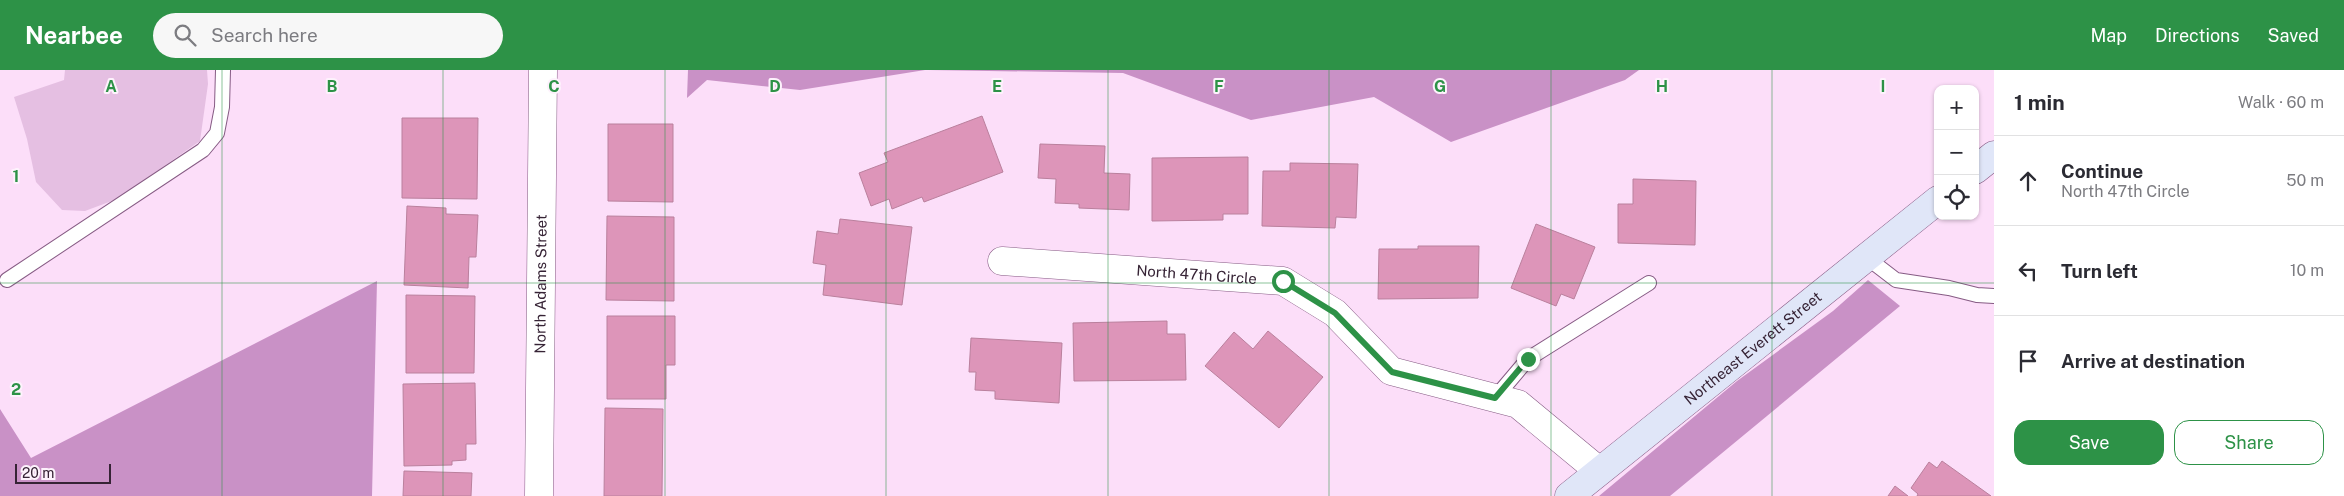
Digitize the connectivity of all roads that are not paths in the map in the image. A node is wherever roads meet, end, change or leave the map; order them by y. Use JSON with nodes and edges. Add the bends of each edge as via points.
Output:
{"nodes":[{"id":1,"x":223,"y":70,"type":"edge"},
{"id":2,"x":543,"y":70,"type":"edge"},
{"id":3,"x":1994,"y":155,"type":"edge"},
{"id":4,"x":1979,"y":167,"type":"edge"},
{"id":5,"x":1934,"y":203,"type":"edge"},
{"id":6,"x":1866,"y":257,"type":"junction"},
{"id":7,"x":1002,"y":261,"type":"dead end"},
{"id":8,"x":7,"y":280,"type":"dead end"},
{"id":9,"x":1649,"y":283,"type":"dead end"},
{"id":10,"x":1994,"y":296,"type":"edge"},
{"id":11,"x":1495,"y":398,"type":"junction"},
{"id":12,"x":1599,"y":471,"type":"junction"},
{"id":13,"x":539,"y":496,"type":"edge"},
{"id":14,"x":1569,"y":496,"type":"edge"}],
"edges":[{"from":1,"to":8,"type":"lane","via":[[222,108],[217,133],[203,150]]},
{"from":2,"to":13,"type":"street","name":"North Adams Street"},
{"from":3,"to":4,"type":"main road"},
{"from":5,"to":6,"type":"main road","name":"Northeast Everett Street"},
{"from":6,"to":10,"type":"lane","via":[[1896,280]]},
{"from":6,"to":12,"type":"main road","name":"Northeast Everett Street"},
{"from":7,"to":11,"type":"street","name":"North 47th Circle","via":[[1283,281],[1335,313],[1392,372]]},
{"from":9,"to":11,"type":"lane","via":[[1528,359]]},
{"from":11,"to":12,"type":"street","name":"North 47th Circle","via":[[1518,404]]},
{"from":12,"to":14,"type":"main road","name":"Northeast Everett Street"}]}
